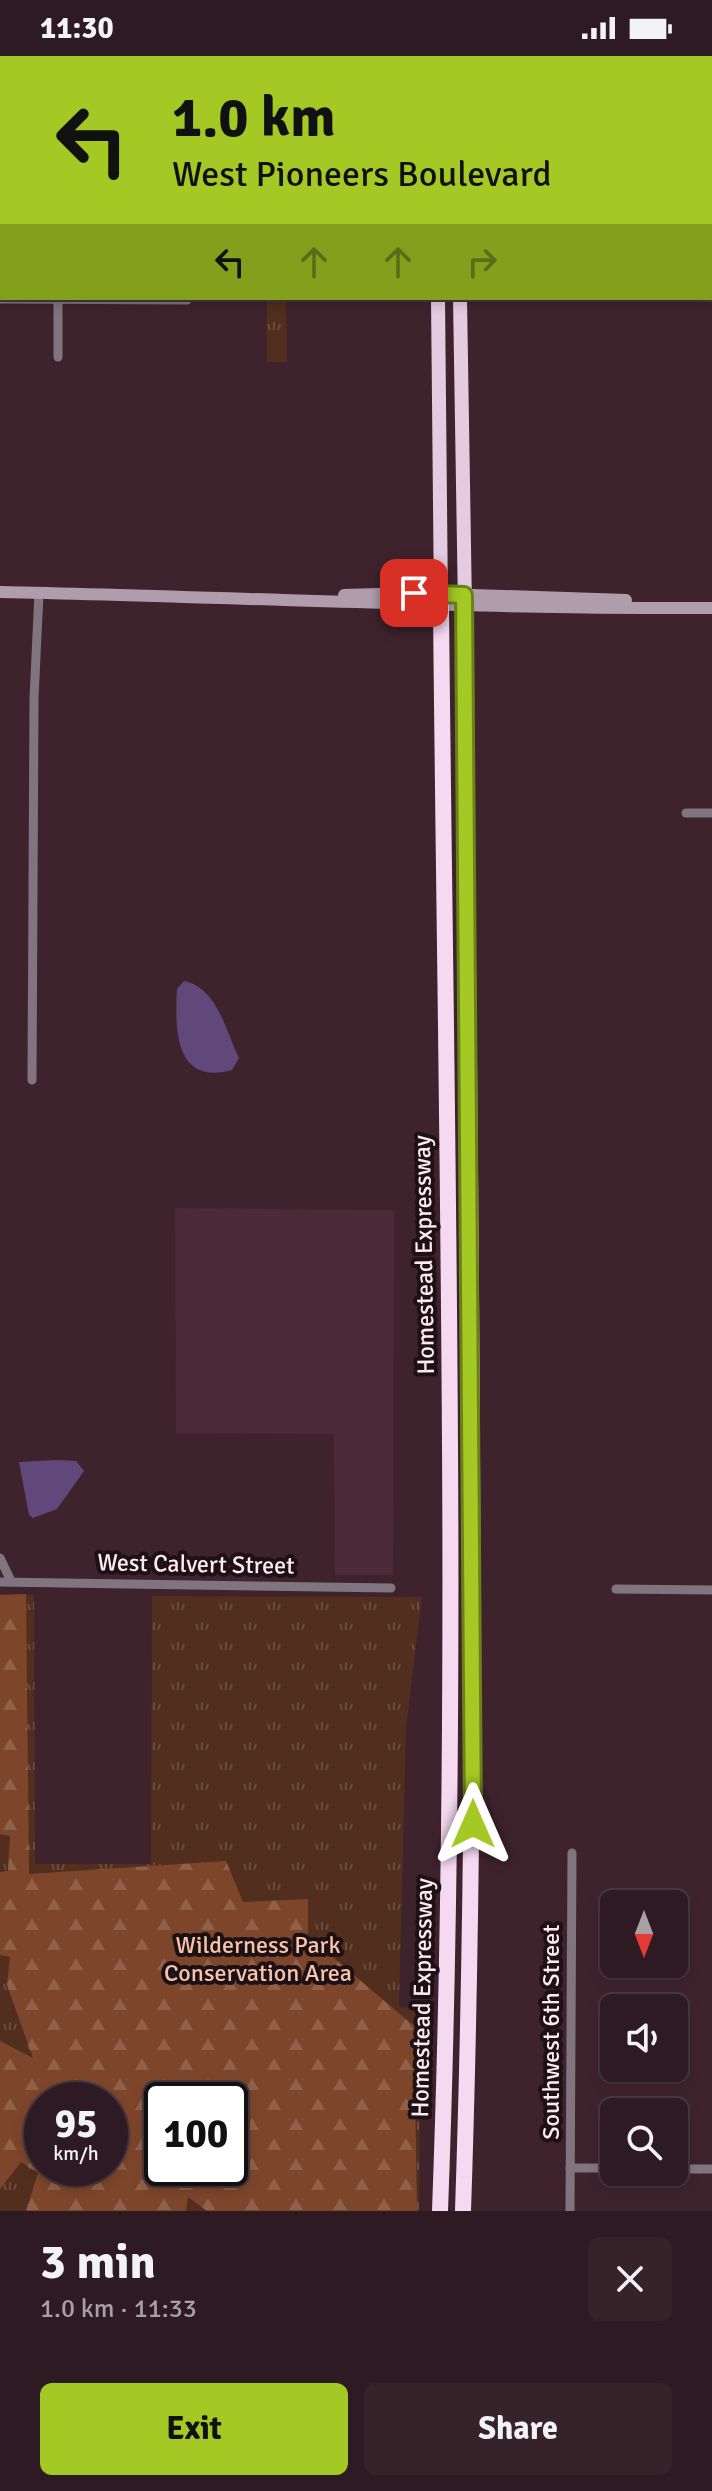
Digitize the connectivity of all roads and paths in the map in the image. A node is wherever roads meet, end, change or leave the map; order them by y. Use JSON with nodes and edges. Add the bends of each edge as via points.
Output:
{"nodes":[{"id":1,"x":58,"y":300,"type":"edge"},
{"id":2,"x":438,"y":300,"type":"edge"},
{"id":3,"x":460,"y":300,"type":"edge"},
{"id":4,"x":58,"y":357,"type":"dead end"},
{"id":5,"x":0,"y":592,"type":"edge"},
{"id":6,"x":39,"y":593,"type":"junction"},
{"id":7,"x":441,"y":600,"type":"junction"},
{"id":8,"x":464,"y":602,"type":"junction"},
{"id":9,"x":712,"y":606,"type":"edge"},
{"id":10,"x":686,"y":813,"type":"dead end"},
{"id":11,"x":712,"y":813,"type":"edge"},
{"id":12,"x":32,"y":1080,"type":"dead end"},
{"id":13,"x":0,"y":1558,"type":"edge"},
{"id":14,"x":11,"y":1581,"type":"junction"},
{"id":15,"x":0,"y":1582,"type":"edge"},
{"id":16,"x":391,"y":1588,"type":"dead end"},
{"id":17,"x":616,"y":1589,"type":"dead end"},
{"id":18,"x":712,"y":1590,"type":"edge"},
{"id":19,"x":572,"y":1853,"type":"dead end"},
{"id":20,"x":570,"y":2168,"type":"junction"},
{"id":21,"x":600,"y":2168,"type":"edge"},
{"id":22,"x":688,"y":2169,"type":"edge"},
{"id":23,"x":712,"y":2169,"type":"edge"},
{"id":24,"x":440,"y":2211,"type":"edge"},
{"id":25,"x":463,"y":2211,"type":"edge"},
{"id":26,"x":570,"y":2211,"type":"edge"}],
"edges":[{"from":1,"to":4,"type":"street"},
{"from":2,"to":7,"type":"highway","name":"Homestead Expressway"},
{"from":3,"to":8,"type":"highway","name":"Homestead Expressway"},
{"from":5,"to":6,"type":"main road"},
{"from":6,"to":7,"type":"main road"},
{"from":6,"to":12,"type":"street"},
{"from":7,"to":8,"type":"main road"},
{"from":7,"to":24,"type":"highway","name":"Homestead Expressway","via":[[451,1822]]},
{"from":8,"to":9,"type":"main road"},
{"from":8,"to":25,"type":"highway","name":"Homestead Expressway","via":[[474,1634]]},
{"from":10,"to":11,"type":"street"},
{"from":13,"to":14,"type":"street"},
{"from":14,"to":15,"type":"street","name":"West Calvert Street"},
{"from":14,"to":16,"type":"street","name":"West Calvert Street"},
{"from":17,"to":18,"type":"street"},
{"from":19,"to":20,"type":"street","name":"Southwest 6th Street"},
{"from":20,"to":21,"type":"street"},
{"from":20,"to":26,"type":"street","name":"Southwest 6th Street"},
{"from":22,"to":23,"type":"street"}]}
